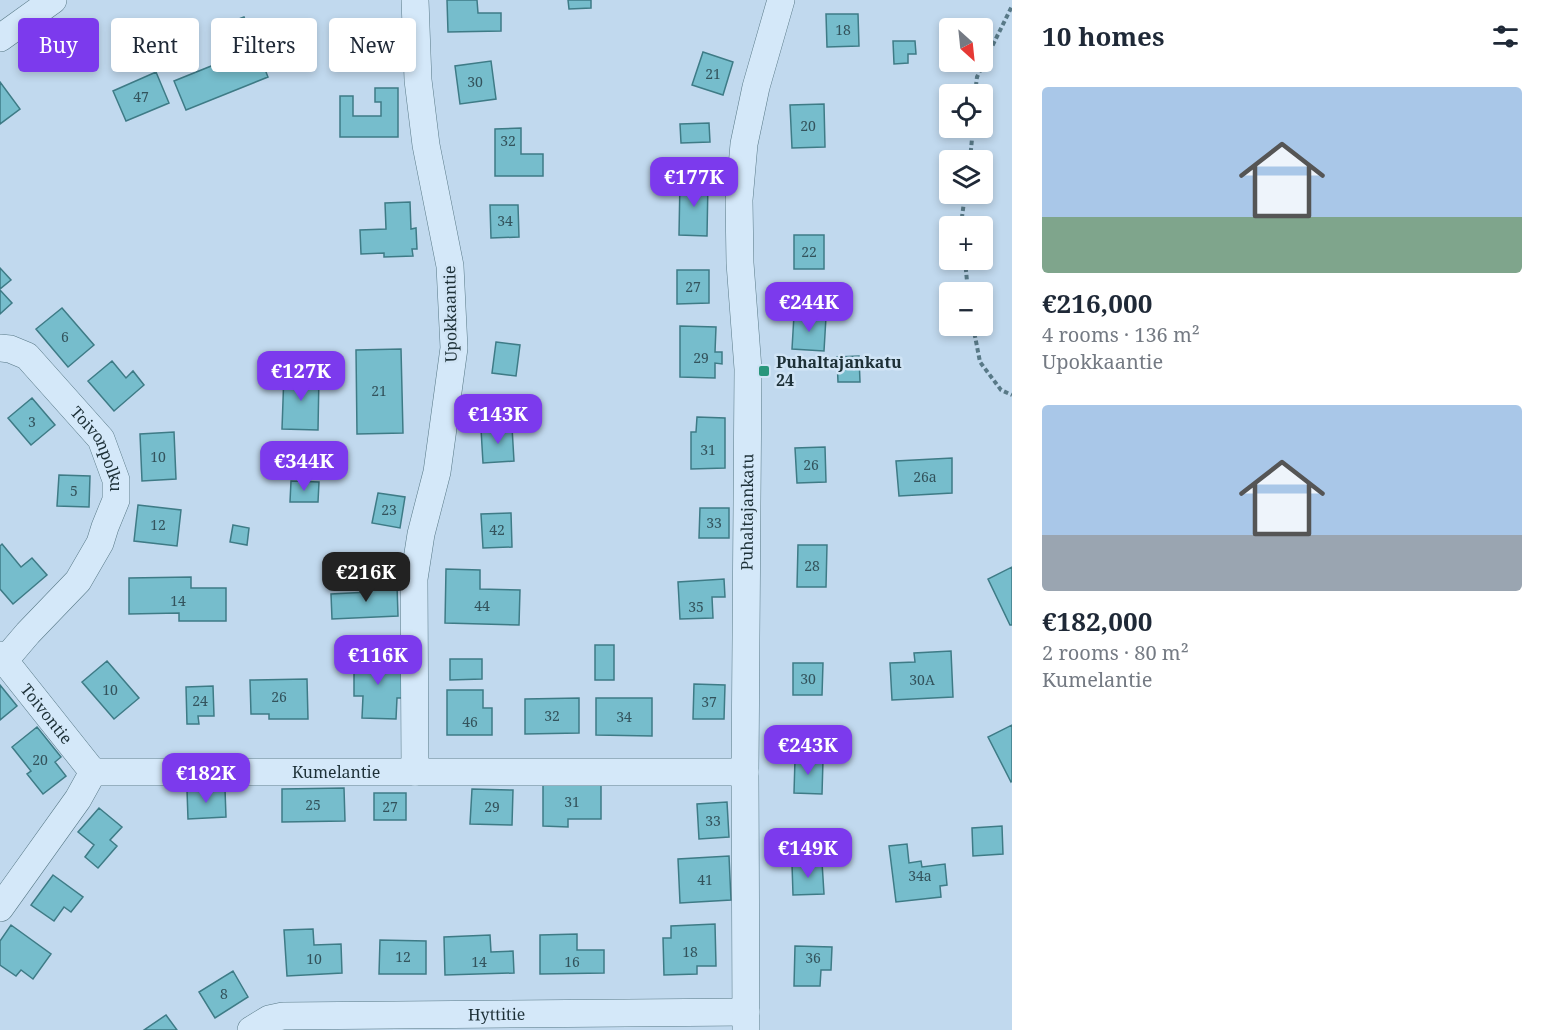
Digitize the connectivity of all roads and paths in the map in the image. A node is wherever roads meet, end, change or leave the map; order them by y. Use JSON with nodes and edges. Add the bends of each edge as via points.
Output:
{"nodes":[{"id":1,"x":54,"y":0,"type":"edge"},
{"id":2,"x":415,"y":0,"type":"edge"},
{"id":3,"x":781,"y":0,"type":"edge"},
{"id":4,"x":1012,"y":6,"type":"edge"},
{"id":5,"x":0,"y":38,"type":"edge"},
{"id":6,"x":976,"y":84,"type":"edge"},
{"id":7,"x":976,"y":336,"type":"edge"},
{"id":8,"x":0,"y":348,"type":"edge"},
{"id":9,"x":1012,"y":395,"type":"edge"},
{"id":10,"x":2,"y":658,"type":"edge"},
{"id":11,"x":93,"y":772,"type":"junction"},
{"id":12,"x":415,"y":772,"type":"junction"},
{"id":13,"x":745,"y":772,"type":"junction"},
{"id":14,"x":0,"y":908,"type":"edge"},
{"id":15,"x":746,"y":1021,"type":"edge"},
{"id":16,"x":251,"y":1030,"type":"edge"}],
"edges":[{"from":1,"to":5,"type":"street"},
{"from":2,"to":12,"type":"street","name":"Upokkaantie","via":[[418,80],[426,145],[450,266],[454,348],[437,472],[414,579]]},
{"from":3,"to":13,"type":"street","name":"Puhaltajankatu","via":[[744,144],[739,200],[748,369]]},
{"from":4,"to":6,"type":"path"},
{"from":7,"to":9,"type":"path","via":[[980,362],[1001,390]]},
{"from":8,"to":10,"type":"street","name":"Toivonpolku","via":[[27,356],[101,439],[116,480],[116,500],[100,543],[78,580]]},
{"from":10,"to":11,"type":"street","name":"Toivontie"},
{"from":11,"to":12,"type":"street","name":"Kumelantie"},
{"from":11,"to":14,"type":"street"},
{"from":12,"to":13,"type":"street","name":"Kumelantie"},
{"from":13,"to":15,"type":"street","name":"Puhaltajankatu"},
{"from":15,"to":16,"type":"street","name":"Hyttitie","via":[[284,1016],[269,1019]]}]}
